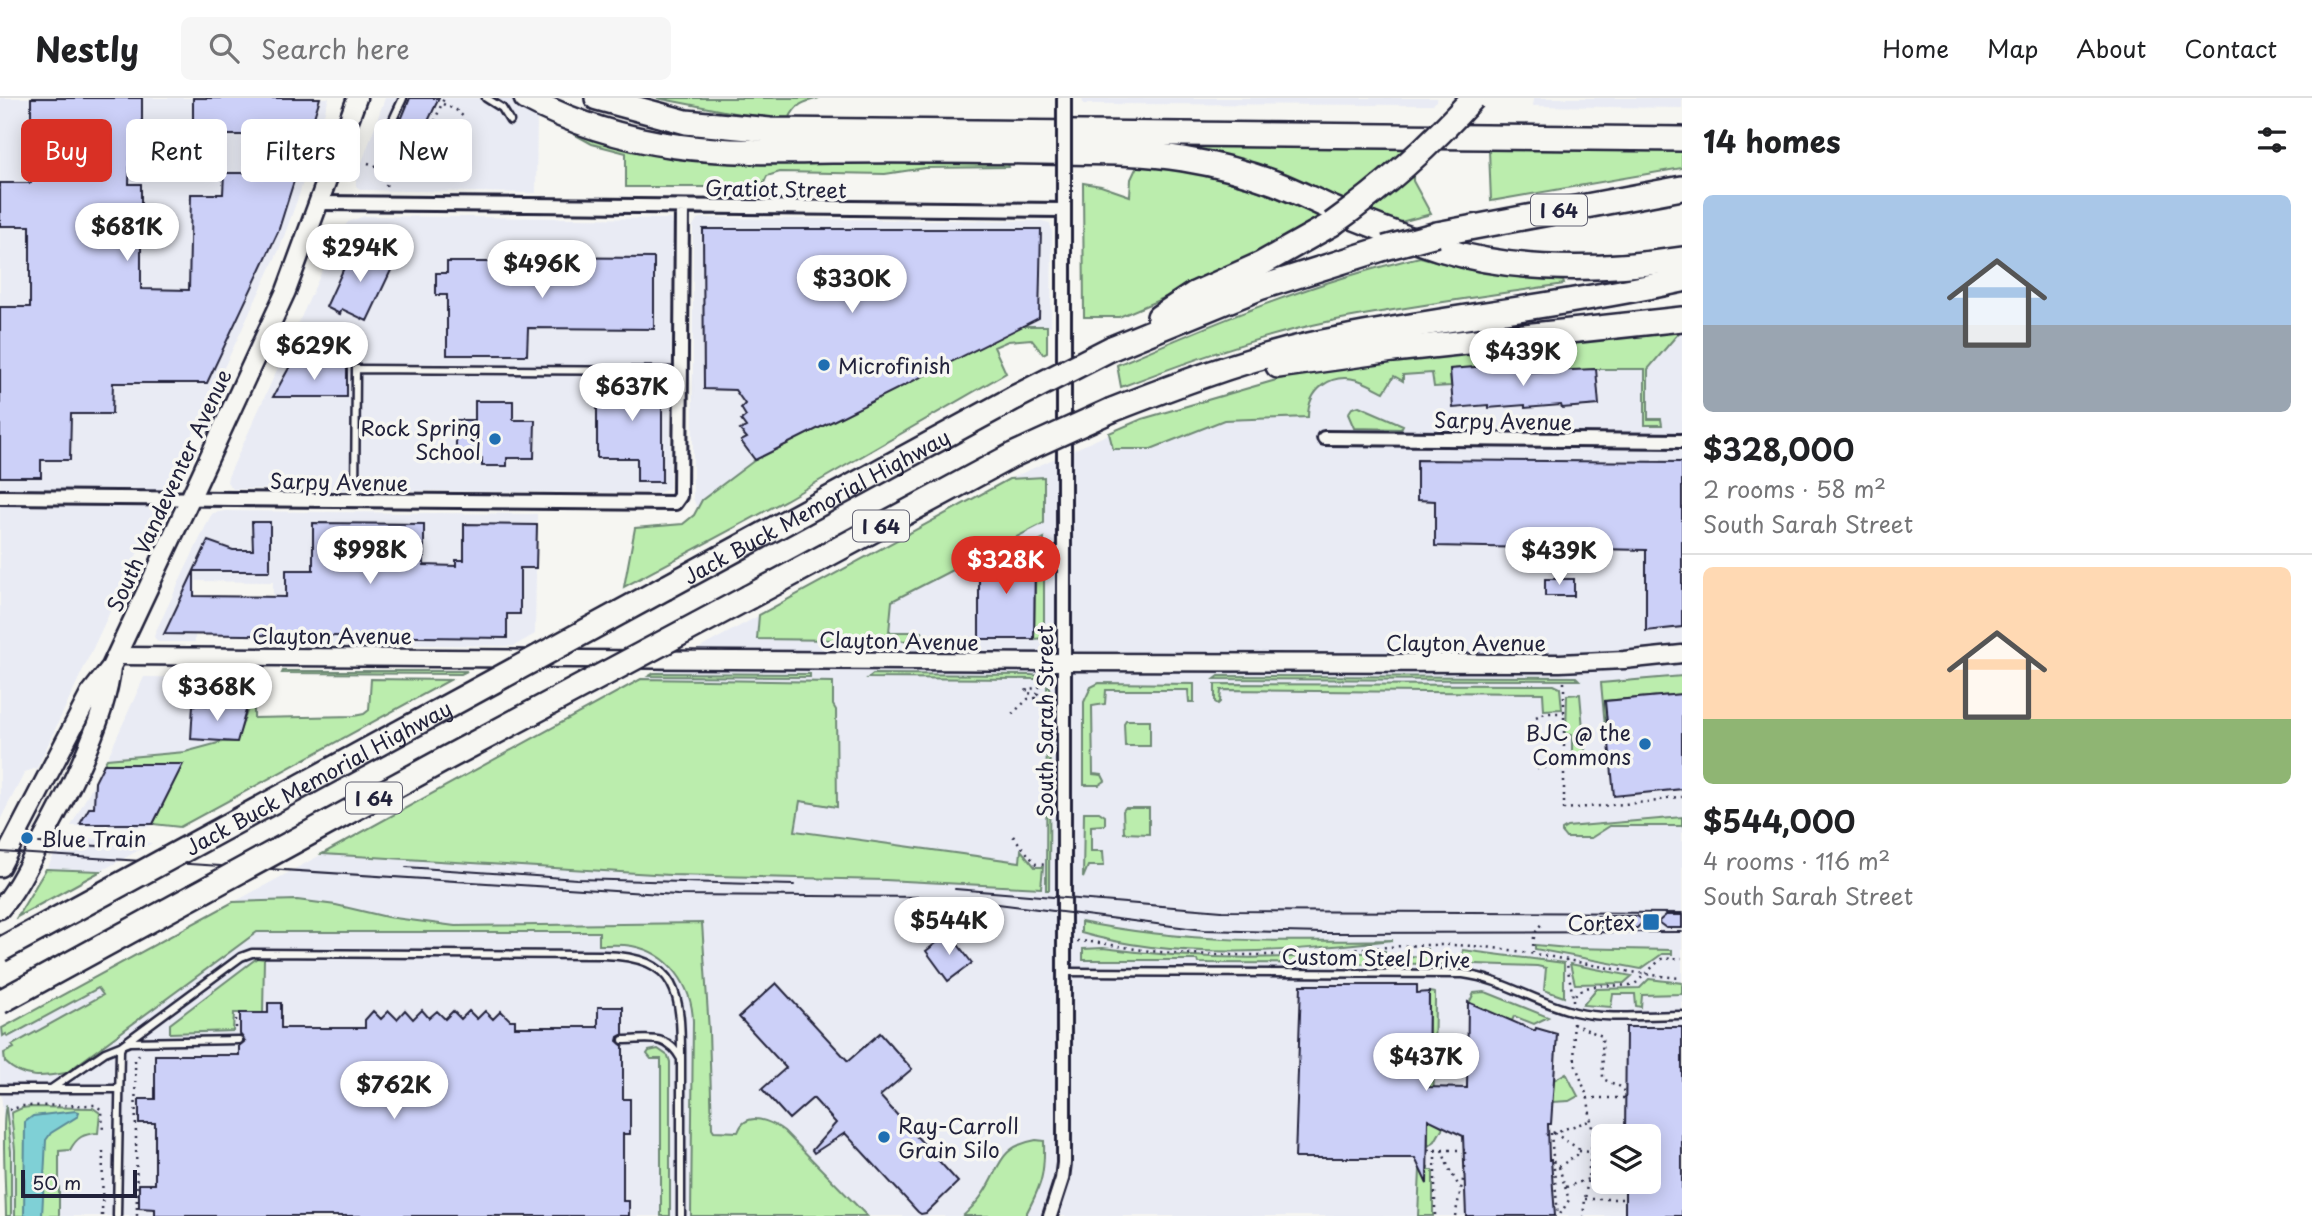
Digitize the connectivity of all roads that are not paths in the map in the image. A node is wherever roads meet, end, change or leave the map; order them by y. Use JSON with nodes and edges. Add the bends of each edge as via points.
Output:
{"nodes":[{"id":1,"x":357,"y":98,"type":"edge"},
{"id":2,"x":403,"y":98,"type":"edge"},
{"id":3,"x":486,"y":98,"type":"edge"},
{"id":4,"x":526,"y":98,"type":"edge"},
{"id":5,"x":597,"y":98,"type":"edge"},
{"id":6,"x":1473,"y":98,"type":"edge"},
{"id":7,"x":1064,"y":105,"type":"edge"},
{"id":8,"x":394,"y":119,"type":"edge"},
{"id":9,"x":510,"y":121,"type":"dead end"},
{"id":10,"x":1682,"y":139,"type":"edge"},
{"id":11,"x":1682,"y":188,"type":"edge"},
{"id":12,"x":320,"y":203,"type":"junction"},
{"id":13,"x":682,"y":206,"type":"junction"},
{"id":14,"x":1063,"y":210,"type":"junction"},
{"id":15,"x":1682,"y":259,"type":"edge"},
{"id":16,"x":1682,"y":280,"type":"edge"},
{"id":17,"x":1682,"y":318,"type":"edge"},
{"id":18,"x":1136,"y":338,"type":"junction"},
{"id":19,"x":680,"y":371,"type":"junction"},
{"id":20,"x":1199,"y":378,"type":"junction"},
{"id":21,"x":1324,"y":438,"type":"dead end"},
{"id":22,"x":1682,"y":442,"type":"edge"},
{"id":23,"x":0,"y":497,"type":"edge"},
{"id":24,"x":190,"y":499,"type":"junction"},
{"id":25,"x":355,"y":501,"type":"junction"},
{"id":26,"x":1682,"y":654,"type":"edge"},
{"id":27,"x":113,"y":662,"type":"junction"},
{"id":28,"x":1063,"y":662,"type":"junction"},
{"id":29,"x":0,"y":867,"type":"edge"},
{"id":30,"x":0,"y":909,"type":"edge"},
{"id":31,"x":0,"y":950,"type":"edge"},
{"id":32,"x":1063,"y":972,"type":"junction"},
{"id":33,"x":0,"y":1002,"type":"edge"},
{"id":34,"x":1682,"y":1015,"type":"edge"},
{"id":35,"x":239,"y":1040,"type":"dead end"},
{"id":36,"x":623,"y":1040,"type":"dead end"},
{"id":37,"x":122,"y":1045,"type":"junction"},
{"id":38,"x":681,"y":1059,"type":"junction"},
{"id":39,"x":0,"y":1089,"type":"edge"},
{"id":40,"x":51,"y":1089,"type":"junction"},
{"id":41,"x":118,"y":1089,"type":"junction"},
{"id":42,"x":117,"y":1216,"type":"edge"},
{"id":43,"x":681,"y":1216,"type":"edge"},
{"id":44,"x":1050,"y":1216,"type":"edge"}],
"edges":[{"from":1,"to":12,"type":"main road","name":"South Vandeventer Avenue"},
{"from":2,"to":8,"type":"lane"},
{"from":3,"to":9,"type":"lane","via":[[502,108]]},
{"from":4,"to":15,"type":"highway","via":[[591,127],[656,144],[712,151],[1021,151],[1132,153],[1181,159],[1273,182],[1378,227],[1480,258],[1552,267]]},
{"from":5,"to":10,"type":"highway","via":[[686,122],[770,131]]},
{"from":6,"to":18,"type":"highway","bridge":true,"via":[[1403,170],[1332,224],[1261,264],[1186,298]]},
{"from":7,"to":14,"type":"street","name":"South Sarah Street","bridge":true},
{"from":11,"to":18,"type":"highway","name":"Jack Buck Memorial Highway","number":"I 64","bridge":true,"via":[[1384,247],[1258,288]]},
{"from":12,"to":13,"type":"street","name":"Gratiot Street"},
{"from":12,"to":24,"type":"main road","name":"South Vandeventer Avenue","via":[[286,291]]},
{"from":13,"to":14,"type":"street","name":"Gratiot Street"},
{"from":13,"to":19,"type":"street"},
{"from":14,"to":28,"type":"street","name":"South Sarah Street"},
{"from":16,"to":20,"type":"highway","number":"I 64","via":[[1361,334]]},
{"from":17,"to":20,"type":"highway","via":[[1393,350]]},
{"from":18,"to":31,"type":"highway","name":"Jack Buck Memorial Highway","number":"I 64","bridge":true,"via":[[1016,397]]},
{"from":19,"to":25,"type":"street","name":"Sarpy Avenue","via":[[680,496],[672,504]]},
{"from":19,"to":25,"type":"lane","via":[[356,369]]},
{"from":20,"to":33,"type":"highway","number":"I 64","bridge":true,"via":[[1112,410],[1013,455]]},
{"from":21,"to":22,"type":"street","name":"Sarpy Avenue"},
{"from":23,"to":24,"type":"street","name":"Sarpy Avenue"},
{"from":24,"to":25,"type":"street","name":"Sarpy Avenue"},
{"from":24,"to":27,"type":"main road","name":"South Vandeventer Avenue"},
{"from":26,"to":28,"type":"street","name":"Clayton Avenue","via":[[1576,663]]},
{"from":27,"to":28,"type":"street","name":"Clayton Avenue"},
{"from":27,"to":29,"type":"main road","name":"South Vandeventer Avenue","via":[[90,694]]},
{"from":27,"to":30,"type":"main road","name":"South Vandeventer Avenue","via":[[105,700],[54,820]]},
{"from":28,"to":32,"type":"street","name":"South Sarah Street"},
{"from":32,"to":34,"type":"lane","name":"Custom Steel Drive","via":[[1463,974],[1495,981],[1573,1012]]},
{"from":32,"to":44,"type":"street","name":"South Sarah Street","via":[[1064,1163]]},
{"from":35,"to":37,"type":"lane","via":[[139,1040]]},
{"from":36,"to":38,"type":"lane","via":[[664,1041]]},
{"from":37,"to":38,"type":"lane","via":[[252,953],[611,955],[645,961],[671,982],[681,1013]]},
{"from":37,"to":40,"type":"lane"},
{"from":37,"to":41,"type":"lane"},
{"from":38,"to":43,"type":"lane"},
{"from":39,"to":40,"type":"lane"},
{"from":40,"to":41,"type":"lane"},
{"from":41,"to":42,"type":"lane"}]}
